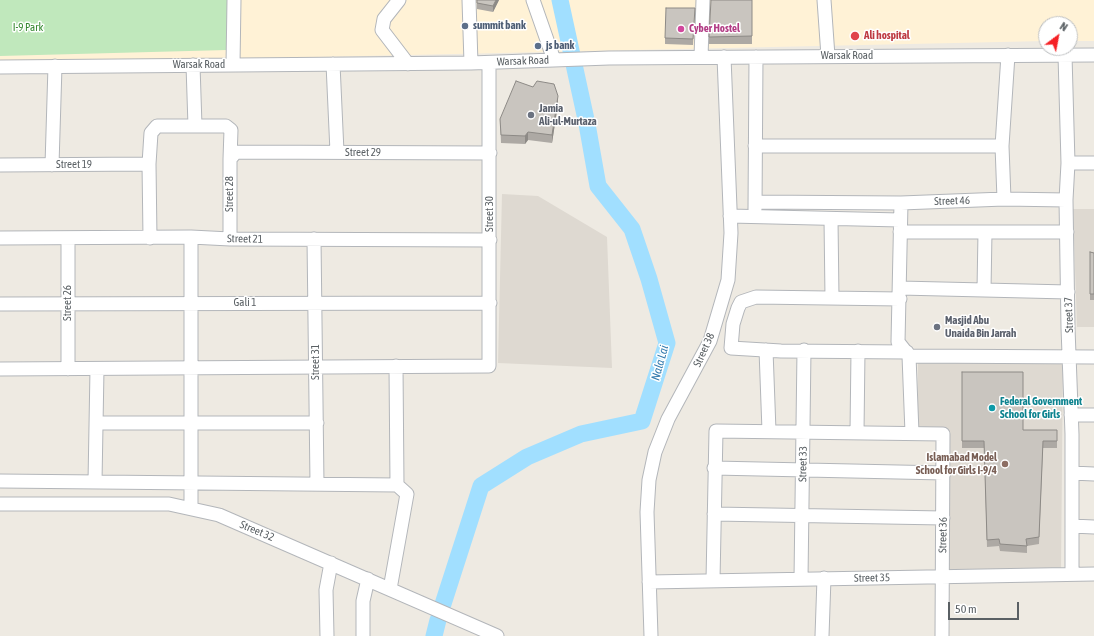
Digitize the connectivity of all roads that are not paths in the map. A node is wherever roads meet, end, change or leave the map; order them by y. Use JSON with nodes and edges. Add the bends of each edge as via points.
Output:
{"nodes":[{"id":1,"x":234,"y":0,"type":"edge"},
{"id":2,"x":399,"y":0,"type":"edge"},
{"id":3,"x":469,"y":0,"type":"edge"},
{"id":4,"x":533,"y":0,"type":"edge"},
{"id":5,"x":703,"y":0,"type":"edge"},
{"id":6,"x":824,"y":0,"type":"edge"},
{"id":7,"x":1008,"y":55,"type":"junction"},
{"id":8,"x":1038,"y":55,"type":"edge"},
{"id":9,"x":1078,"y":55,"type":"edge"},
{"id":10,"x":1094,"y":55,"type":"edge"},
{"id":11,"x":828,"y":56,"type":"junction"},
{"id":12,"x":1065,"y":56,"type":"edge"},
{"id":13,"x":701,"y":57,"type":"junction"},
{"id":14,"x":724,"y":57,"type":"junction"},
{"id":15,"x":756,"y":57,"type":"junction"},
{"id":16,"x":557,"y":60,"type":"junction"},
{"id":17,"x":471,"y":63,"type":"junction"},
{"id":18,"x":489,"y":63,"type":"junction"},
{"id":19,"x":333,"y":64,"type":"junction"},
{"id":20,"x":408,"y":64,"type":"junction"},
{"id":21,"x":193,"y":65,"type":"junction"},
{"id":22,"x":234,"y":65,"type":"junction"},
{"id":23,"x":0,"y":66,"type":"edge"},
{"id":24,"x":55,"y":66,"type":"junction"},
{"id":25,"x":195,"y":126,"type":"junction"},
{"id":26,"x":755,"y":146,"type":"junction"},
{"id":27,"x":1002,"y":146,"type":"junction"},
{"id":28,"x":337,"y":152,"type":"junction"},
{"id":29,"x":490,"y":153,"type":"junction"},
{"id":30,"x":233,"y":155,"type":"junction"},
{"id":31,"x":1068,"y":163,"type":"junction"},
{"id":32,"x":1094,"y":163,"type":"edge"},
{"id":33,"x":149,"y":164,"type":"junction"},
{"id":34,"x":0,"y":165,"type":"edge"},
{"id":35,"x":52,"y":165,"type":"junction"},
{"id":36,"x":1004,"y":199,"type":"junction"},
{"id":37,"x":1066,"y":200,"type":"junction"},
{"id":38,"x":756,"y":202,"type":"junction"},
{"id":39,"x":901,"y":203,"type":"junction"},
{"id":40,"x":730,"y":216,"type":"junction"},
{"id":41,"x":754,"y":217,"type":"junction"},
{"id":42,"x":831,"y":219,"type":"junction"},
{"id":43,"x":900,"y":226,"type":"junction"},
{"id":44,"x":985,"y":232,"type":"junction"},
{"id":45,"x":1067,"y":232,"type":"junction"},
{"id":46,"x":191,"y":237,"type":"junction"},
{"id":47,"x":0,"y":238,"type":"edge"},
{"id":48,"x":68,"y":238,"type":"junction"},
{"id":49,"x":150,"y":238,"type":"junction"},
{"id":50,"x":230,"y":239,"type":"junction"},
{"id":51,"x":314,"y":239,"type":"junction"},
{"id":52,"x":490,"y":240,"type":"junction"},
{"id":53,"x":984,"y":290,"type":"junction"},
{"id":54,"x":1068,"y":292,"type":"junction"},
{"id":55,"x":900,"y":293,"type":"junction"},
{"id":56,"x":832,"y":298,"type":"junction"},
{"id":57,"x":316,"y":303,"type":"junction"},
{"id":58,"x":490,"y":303,"type":"junction"},
{"id":59,"x":0,"y":304,"type":"edge"},
{"id":60,"x":68,"y":304,"type":"junction"},
{"id":61,"x":191,"y":304,"type":"junction"},
{"id":62,"x":766,"y":350,"type":"junction"},
{"id":63,"x":804,"y":350,"type":"junction"},
{"id":64,"x":858,"y":351,"type":"junction"},
{"id":65,"x":908,"y":354,"type":"junction"},
{"id":66,"x":1071,"y":356,"type":"junction"},
{"id":67,"x":1094,"y":357,"type":"edge"},
{"id":68,"x":396,"y":366,"type":"junction"},
{"id":69,"x":316,"y":367,"type":"junction"},
{"id":70,"x":191,"y":368,"type":"junction"},
{"id":71,"x":0,"y":369,"type":"edge"},
{"id":72,"x":68,"y":369,"type":"junction"},
{"id":73,"x":97,"y":369,"type":"junction"},
{"id":74,"x":1071,"y":415,"type":"junction"},
{"id":75,"x":1094,"y":415,"type":"edge"},
{"id":76,"x":97,"y":423,"type":"junction"},
{"id":77,"x":317,"y":423,"type":"junction"},
{"id":78,"x":192,"y":424,"type":"junction"},
{"id":79,"x":769,"y":431,"type":"junction"},
{"id":80,"x":803,"y":431,"type":"junction"},
{"id":81,"x":857,"y":432,"type":"junction"},
{"id":82,"x":912,"y":433,"type":"junction"},
{"id":83,"x":714,"y":468,"type":"junction"},
{"id":84,"x":803,"y":470,"type":"junction"},
{"id":85,"x":944,"y":473,"type":"junction"},
{"id":86,"x":1072,"y":473,"type":"junction"},
{"id":87,"x":1094,"y":474,"type":"edge"},
{"id":88,"x":0,"y":481,"type":"edge"},
{"id":89,"x":95,"y":482,"type":"junction"},
{"id":90,"x":191,"y":482,"type":"junction"},
{"id":91,"x":318,"y":484,"type":"junction"},
{"id":92,"x":397,"y":485,"type":"junction"},
{"id":93,"x":0,"y":504,"type":"edge"},
{"id":94,"x":191,"y":508,"type":"junction"},
{"id":95,"x":714,"y":514,"type":"junction"},
{"id":96,"x":802,"y":516,"type":"junction"},
{"id":97,"x":943,"y":518,"type":"junction"},
{"id":98,"x":1072,"y":526,"type":"junction"},
{"id":99,"x":1094,"y":527,"type":"edge"},
{"id":100,"x":331,"y":563,"type":"junction"},
{"id":101,"x":1094,"y":569,"type":"edge"},
{"id":102,"x":1072,"y":572,"type":"junction"},
{"id":103,"x":1094,"y":574,"type":"edge"},
{"id":104,"x":943,"y":577,"type":"junction"},
{"id":105,"x":824,"y":578,"type":"junction"},
{"id":106,"x":368,"y":579,"type":"junction"},
{"id":107,"x":801,"y":579,"type":"junction"},
{"id":108,"x":713,"y":580,"type":"junction"},
{"id":109,"x":649,"y":582,"type":"junction"},
{"id":110,"x":390,"y":589,"type":"junction"},
{"id":111,"x":365,"y":632,"type":"edge"},
{"id":112,"x":327,"y":636,"type":"edge"},
{"id":113,"x":497,"y":636,"type":"edge"},
{"id":114,"x":651,"y":636,"type":"edge"},
{"id":115,"x":822,"y":636,"type":"edge"},
{"id":116,"x":942,"y":636,"type":"edge"}],
"edges":[{"from":1,"to":22,"type":"street"},
{"from":2,"to":20,"type":"street","via":[[384,19],[382,30]]},
{"from":3,"to":17,"type":"street"},
{"from":4,"to":16,"type":"street"},
{"from":5,"to":13,"type":"street"},
{"from":6,"to":11,"type":"street"},
{"from":7,"to":8,"type":"street","name":"Warsak Road"},
{"from":7,"to":11,"type":"street","name":"Warsak Road"},
{"from":7,"to":27,"type":"street"},
{"from":9,"to":10,"type":"street","name":"Warsak Road"},
{"from":11,"to":15,"type":"street","name":"Warsak Road"},
{"from":12,"to":31,"type":"street","name":"Street 37"},
{"from":13,"to":14,"type":"street","name":"Warsak Road"},
{"from":13,"to":16,"type":"street","name":"Warsak Road"},
{"from":14,"to":15,"type":"street","name":"Warsak Road"},
{"from":14,"to":40,"type":"street","name":"Street 38"},
{"from":15,"to":26,"type":"street"},
{"from":16,"to":18,"type":"street","name":"Warsak Road"},
{"from":17,"to":18,"type":"street","name":"Warsak Road"},
{"from":17,"to":20,"type":"street","name":"Warsak Road"},
{"from":18,"to":29,"type":"street","name":"Street 30"},
{"from":19,"to":20,"type":"street","name":"Warsak Road"},
{"from":19,"to":22,"type":"street","name":"Warsak Road"},
{"from":19,"to":28,"type":"street"},
{"from":21,"to":22,"type":"street","name":"Warsak Road"},
{"from":21,"to":24,"type":"street","name":"Warsak Road"},
{"from":21,"to":25,"type":"street"},
{"from":23,"to":24,"type":"street","name":"Warsak Road"},
{"from":24,"to":35,"type":"street"},
{"from":25,"to":30,"type":"street","name":"Street 28","via":[[226,126],[231,130]]},
{"from":25,"to":33,"type":"street","via":[[157,126],[151,133]]},
{"from":26,"to":27,"type":"street"},
{"from":26,"to":38,"type":"street"},
{"from":27,"to":36,"type":"street"},
{"from":28,"to":29,"type":"street","name":"Street 29"},
{"from":28,"to":30,"type":"street","name":"Street 29"},
{"from":29,"to":52,"type":"street","name":"Street 30"},
{"from":30,"to":50,"type":"street","name":"Street 28"},
{"from":31,"to":32,"type":"street"},
{"from":31,"to":37,"type":"street","name":"Street 37"},
{"from":33,"to":35,"type":"street","name":"Street 19"},
{"from":33,"to":49,"type":"street"},
{"from":34,"to":35,"type":"street","name":"Street 19"},
{"from":36,"to":37,"type":"street","name":"Street 46"},
{"from":36,"to":39,"type":"street","name":"Street 46"},
{"from":37,"to":45,"type":"street","name":"Street 37"},
{"from":38,"to":39,"type":"street","name":"Street 46"},
{"from":38,"to":41,"type":"street"},
{"from":39,"to":43,"type":"street"},
{"from":40,"to":41,"type":"street"},
{"from":40,"to":109,"type":"street","name":"Street 38","via":[[728,280],[710,341],[668,419],[655,452],[649,480],[647,512]]},
{"from":41,"to":42,"type":"street"},
{"from":42,"to":43,"type":"street"},
{"from":42,"to":56,"type":"street"},
{"from":43,"to":44,"type":"street"},
{"from":43,"to":55,"type":"street"},
{"from":44,"to":45,"type":"street"},
{"from":44,"to":53,"type":"street"},
{"from":45,"to":54,"type":"street","name":"Street 37"},
{"from":46,"to":49,"type":"street","name":"Street 21"},
{"from":46,"to":50,"type":"street","name":"Street 21"},
{"from":46,"to":61,"type":"street"},
{"from":47,"to":48,"type":"street","name":"Street 21"},
{"from":48,"to":49,"type":"street","name":"Street 21"},
{"from":48,"to":60,"type":"street","name":"Street 26"},
{"from":50,"to":51,"type":"street","name":"Street 21"},
{"from":51,"to":52,"type":"street","name":"Street 21"},
{"from":51,"to":57,"type":"street","name":"Street 31"},
{"from":52,"to":58,"type":"street","name":"Street 30"},
{"from":53,"to":54,"type":"street"},
{"from":53,"to":55,"type":"street"},
{"from":54,"to":66,"type":"street","name":"Street 37"},
{"from":55,"to":56,"type":"street"},
{"from":55,"to":65,"type":"street","via":[[898,342]]},
{"from":56,"to":62,"type":"street","via":[[756,298],[741,302],[733,324],[731,348]]},
{"from":57,"to":58,"type":"street","name":"Gali 1"},
{"from":57,"to":61,"type":"street","name":"Gali 1"},
{"from":57,"to":69,"type":"street","name":"Street 31"},
{"from":58,"to":68,"type":"street","name":"Street 30","via":[[489,366]]},
{"from":59,"to":60,"type":"street","name":"Gali 1"},
{"from":60,"to":61,"type":"street","name":"Gali 1"},
{"from":60,"to":72,"type":"street","name":"Street 26"},
{"from":61,"to":70,"type":"street"},
{"from":62,"to":63,"type":"street"},
{"from":62,"to":79,"type":"street"},
{"from":63,"to":64,"type":"street"},
{"from":63,"to":80,"type":"street","name":"Street 33"},
{"from":64,"to":65,"type":"street"},
{"from":64,"to":81,"type":"street"},
{"from":65,"to":66,"type":"street"},
{"from":65,"to":82,"type":"street"},
{"from":66,"to":67,"type":"street"},
{"from":66,"to":74,"type":"street","name":"Street 37"},
{"from":68,"to":69,"type":"street"},
{"from":68,"to":92,"type":"street"},
{"from":69,"to":70,"type":"street"},
{"from":69,"to":77,"type":"street","name":"Street 31"},
{"from":70,"to":73,"type":"street"},
{"from":70,"to":78,"type":"street"},
{"from":71,"to":72,"type":"street"},
{"from":72,"to":73,"type":"street"},
{"from":73,"to":76,"type":"street"},
{"from":74,"to":75,"type":"street"},
{"from":74,"to":86,"type":"street","name":"Street 37"},
{"from":76,"to":78,"type":"street"},
{"from":76,"to":89,"type":"street"},
{"from":77,"to":78,"type":"street"},
{"from":77,"to":91,"type":"street","name":"Street 31"},
{"from":78,"to":90,"type":"street"},
{"from":79,"to":80,"type":"street"},
{"from":79,"to":83,"type":"street","via":[[716,431]]},
{"from":80,"to":81,"type":"street"},
{"from":80,"to":84,"type":"street","name":"Street 33"},
{"from":81,"to":82,"type":"street"},
{"from":82,"to":85,"type":"street","name":"Street 36","via":[[943,434]]},
{"from":83,"to":84,"type":"street"},
{"from":83,"to":95,"type":"street"},
{"from":84,"to":85,"type":"street"},
{"from":84,"to":96,"type":"street","name":"Street 33"},
{"from":85,"to":97,"type":"street","name":"Street 36"},
{"from":86,"to":87,"type":"street"},
{"from":86,"to":98,"type":"street","name":"Street 37"},
{"from":88,"to":89,"type":"street"},
{"from":89,"to":90,"type":"street"},
{"from":90,"to":91,"type":"street"},
{"from":90,"to":94,"type":"street"},
{"from":91,"to":92,"type":"street"},
{"from":92,"to":110,"type":"street","via":[[407,494]]},
{"from":93,"to":94,"type":"street","name":"Street 32","via":[[169,504]]},
{"from":94,"to":100,"type":"street","name":"Street 32","via":[[239,523]]},
{"from":95,"to":96,"type":"street"},
{"from":95,"to":108,"type":"street"},
{"from":96,"to":97,"type":"street"},
{"from":96,"to":107,"type":"street","name":"Street 33"},
{"from":97,"to":104,"type":"street","name":"Street 36"},
{"from":98,"to":99,"type":"street"},
{"from":98,"to":102,"type":"street","name":"Street 37"},
{"from":100,"to":106,"type":"street","name":"Street 32"},
{"from":100,"to":112,"type":"street","via":[[326,590]]},
{"from":101,"to":102,"type":"street"},
{"from":102,"to":103,"type":"street","name":"Street 35"},
{"from":102,"to":104,"type":"street","name":"Street 35"},
{"from":104,"to":105,"type":"street","name":"Street 35"},
{"from":104,"to":116,"type":"street","name":"Street 36"},
{"from":105,"to":107,"type":"street","name":"Street 35"},
{"from":105,"to":115,"type":"street"},
{"from":106,"to":110,"type":"street","name":"Street 32"},
{"from":106,"to":111,"type":"street","via":[[363,601]]},
{"from":107,"to":108,"type":"street","name":"Street 35"},
{"from":108,"to":109,"type":"street","name":"Street 35"},
{"from":109,"to":114,"type":"street","name":"Street 38"},
{"from":110,"to":113,"type":"street","name":"Street 32"}]}
